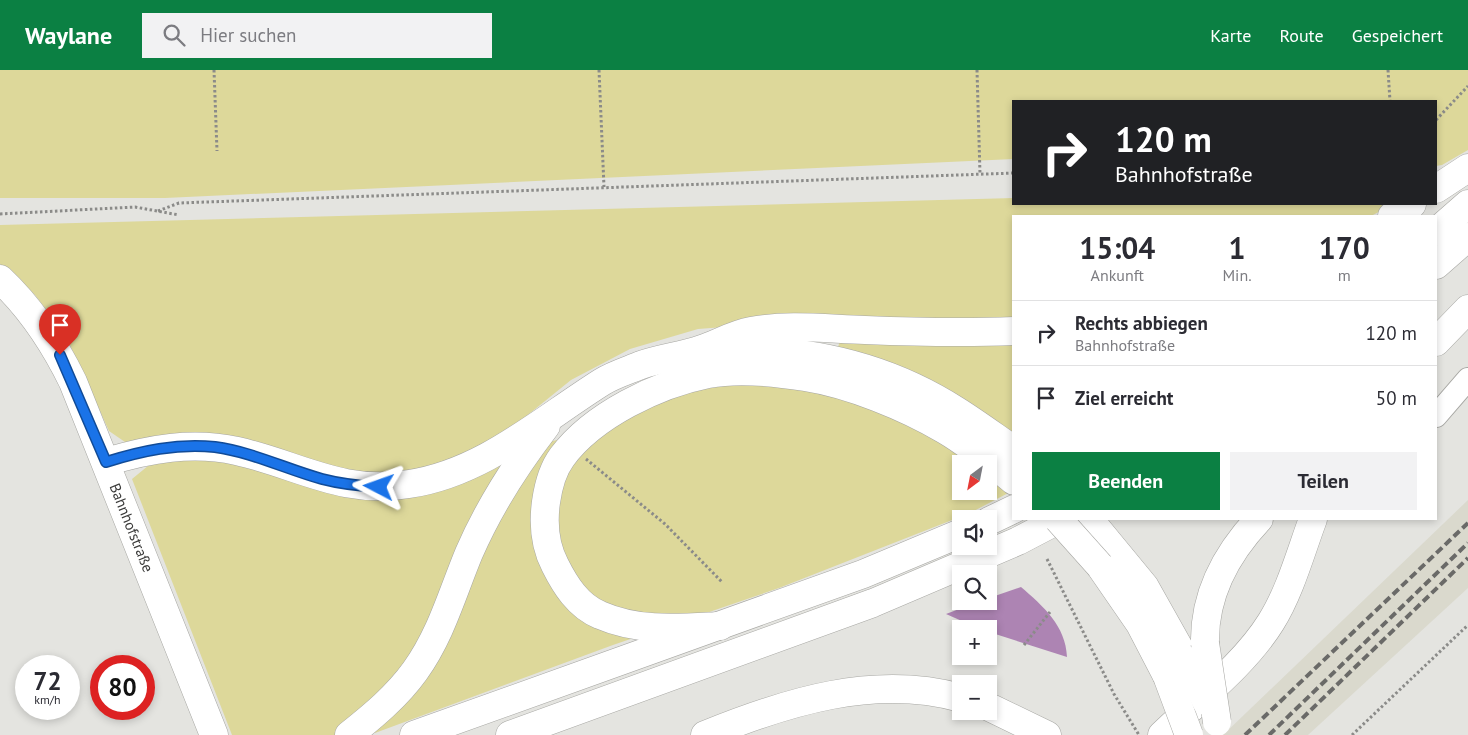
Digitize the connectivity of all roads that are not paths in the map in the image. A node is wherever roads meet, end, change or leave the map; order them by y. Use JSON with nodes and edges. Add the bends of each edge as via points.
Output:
{"nodes":[{"id":1,"x":1468,"y":168,"type":"edge"},
{"id":2,"x":1437,"y":187,"type":"edge"},
{"id":3,"x":1468,"y":204,"type":"edge"},
{"id":4,"x":1410,"y":205,"type":"edge"},
{"id":5,"x":1394,"y":215,"type":"edge"},
{"id":6,"x":1437,"y":231,"type":"edge"},
{"id":7,"x":1468,"y":237,"type":"edge"},
{"id":8,"x":1437,"y":264,"type":"edge"},
{"id":9,"x":0,"y":280,"type":"edge"},
{"id":10,"x":1468,"y":309,"type":"edge"},
{"id":11,"x":1012,"y":331,"type":"edge"},
{"id":12,"x":1437,"y":341,"type":"edge"},
{"id":13,"x":699,"y":350,"type":"junction"},
{"id":14,"x":1468,"y":379,"type":"edge"},
{"id":15,"x":1437,"y":415,"type":"edge"},
{"id":16,"x":553,"y":417,"type":"junction"},
{"id":17,"x":106,"y":462,"type":"junction"},
{"id":18,"x":1007,"y":465,"type":"edge"},
{"id":19,"x":1012,"y":510,"type":"edge"},
{"id":20,"x":997,"y":517,"type":"edge"},
{"id":21,"x":1057,"y":520,"type":"edge"},
{"id":22,"x":1060,"y":520,"type":"edge"},
{"id":23,"x":1090,"y":520,"type":"edge"},
{"id":24,"x":1258,"y":520,"type":"edge"},
{"id":25,"x":1313,"y":520,"type":"edge"},
{"id":26,"x":952,"y":537,"type":"edge"},
{"id":27,"x":1111,"y":561,"type":"junction"},
{"id":28,"x":720,"y":626,"type":"junction"},
{"id":29,"x":1186,"y":660,"type":"junction"},
{"id":30,"x":952,"y":697,"type":"edge"},
{"id":31,"x":997,"y":711,"type":"edge"},
{"id":32,"x":1219,"y":728,"type":"edge"},
{"id":33,"x":214,"y":735,"type":"edge"},
{"id":34,"x":349,"y":735,"type":"edge"},
{"id":35,"x":414,"y":735,"type":"edge"},
{"id":36,"x":510,"y":735,"type":"edge"},
{"id":37,"x":705,"y":735,"type":"edge"},
{"id":38,"x":1047,"y":735,"type":"edge"},
{"id":39,"x":1162,"y":735,"type":"edge"},
{"id":40,"x":1190,"y":735,"type":"edge"}],
"edges":[{"from":1,"to":2,"type":"main road"},
{"from":3,"to":6,"type":"main road"},
{"from":4,"to":5,"type":"main road"},
{"from":7,"to":8,"type":"main road"},
{"from":9,"to":17,"type":"main road","name":"Bahnhofstraße","via":[[25,304],[60,355]]},
{"from":10,"to":12,"type":"main road"},
{"from":11,"to":13,"type":"main road","via":[[953,334],[804,328],[758,330]]},
{"from":13,"to":16,"type":"main road","via":[[645,364],[604,380]]},
{"from":13,"to":18,"type":"main road","via":[[753,349],[808,354],[858,366],[905,383],[956,410]]},
{"from":14,"to":15,"type":"lane"},
{"from":16,"to":17,"type":"main road","via":[[464,469],[435,480],[407,485],[379,487],[342,483],[216,448],[168,447]]},
{"from":16,"to":34,"type":"main road","via":[[505,483],[470,553],[433,643],[414,672],[380,710]]},
{"from":17,"to":33,"type":"main road","name":"Bahnhofstraße"},
{"from":18,"to":28,"type":"main road","via":[[890,404],[807,377],[757,371],[708,374],[659,389],[617,409],[586,432],[561,457],[548,489],[544,518],[548,553],[568,591],[598,615],[630,626],[665,629]]},
{"from":19,"to":20,"type":"main road"},
{"from":21,"to":36,"type":"main road","via":[[1018,541],[873,604]]},
{"from":22,"to":27,"type":"main road","bridge":true},
{"from":23,"to":27,"type":"main road"},
{"from":24,"to":29,"type":"main road","via":[[1236,546],[1218,580]]},
{"from":25,"to":39,"type":"main road","via":[[1279,606],[1264,632],[1242,658]]},
{"from":26,"to":28,"type":"main road","via":[[863,574]]},
{"from":27,"to":29,"type":"main road","via":[[1140,624]]},
{"from":28,"to":35,"type":"main road"},
{"from":29,"to":32,"type":"main road","bridge":true},
{"from":29,"to":40,"type":"main road","bridge":true},
{"from":30,"to":37,"type":"main road","via":[[898,689],[839,693],[785,706]]},
{"from":31,"to":38,"type":"main road"}]}
